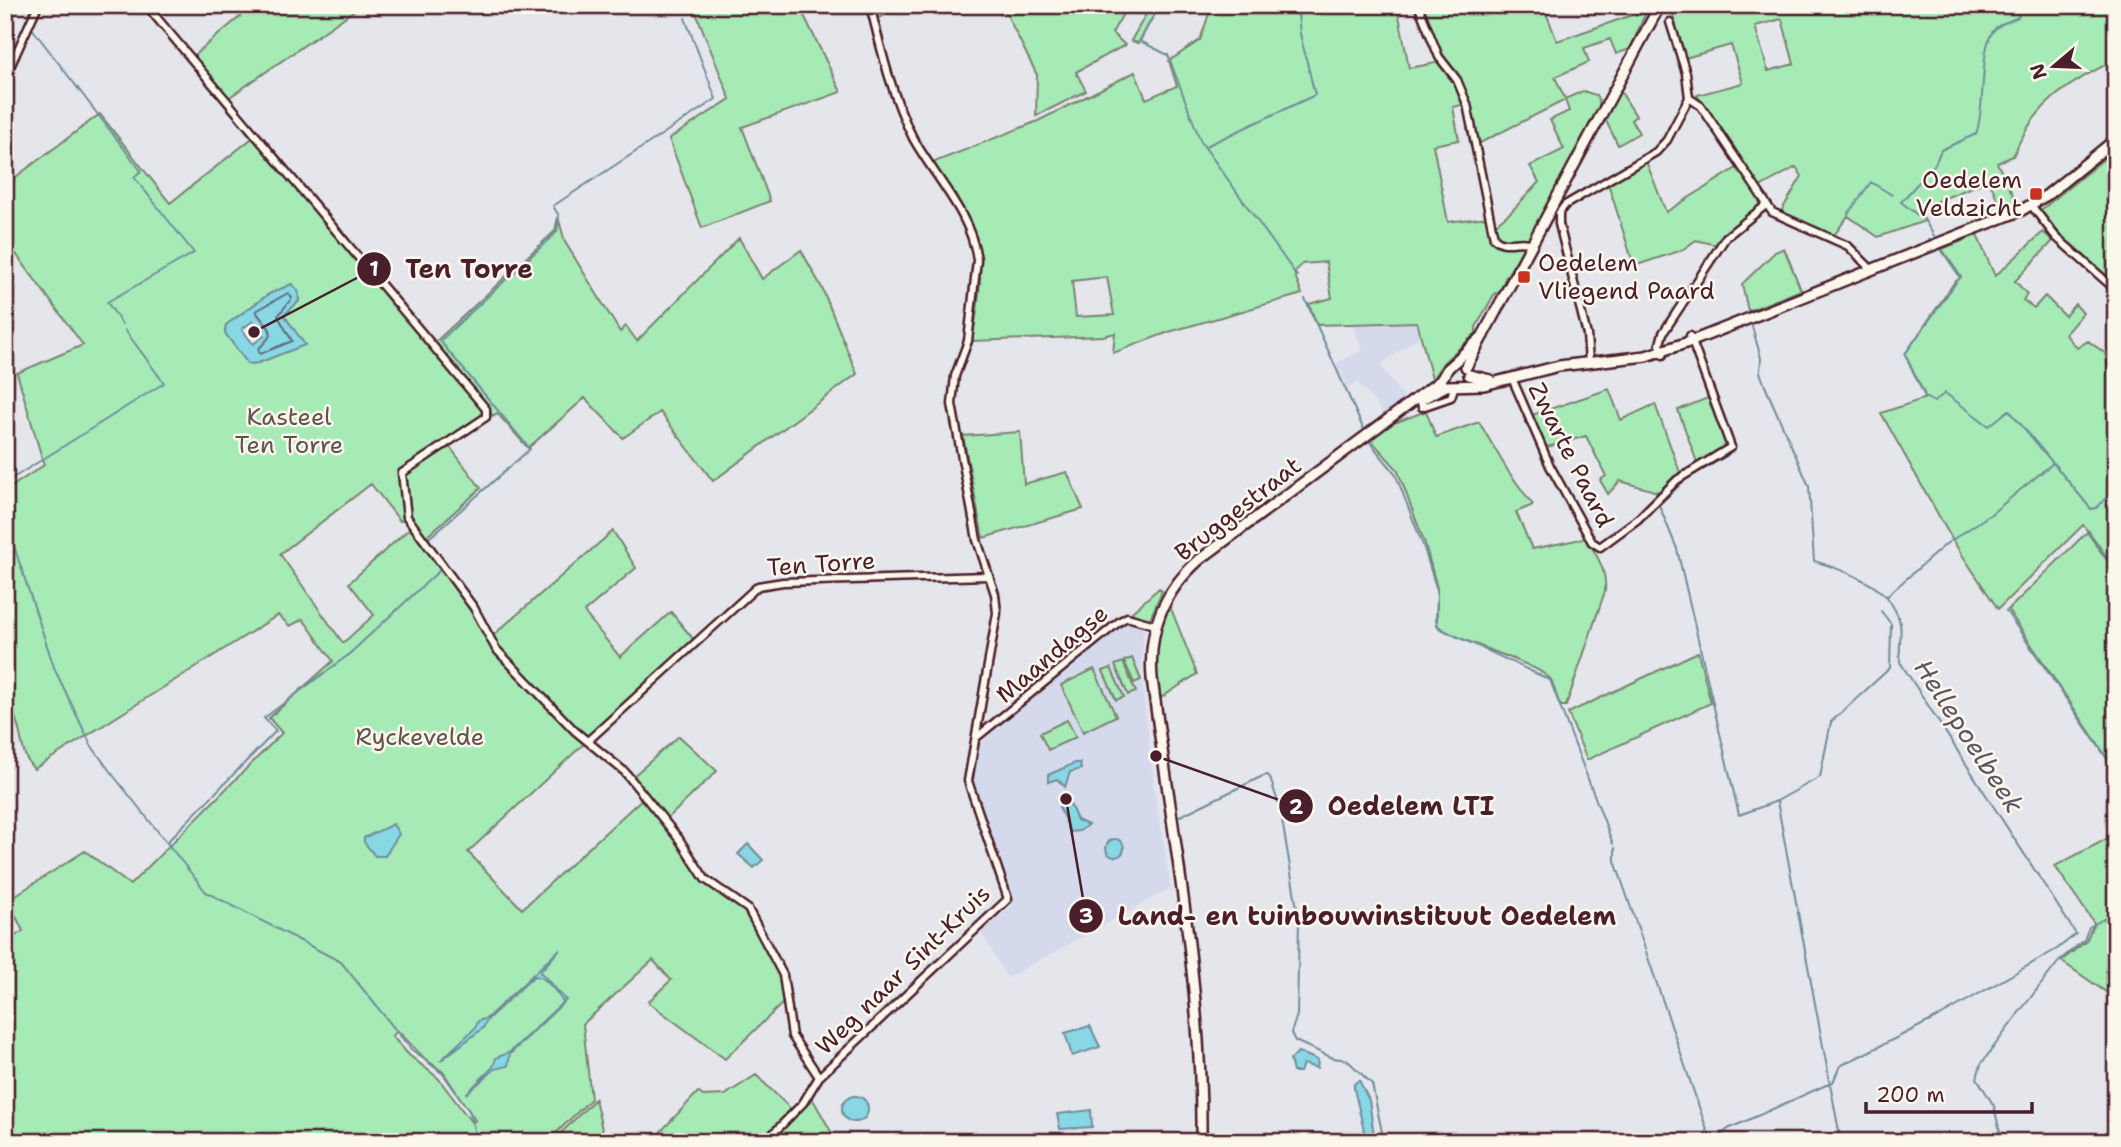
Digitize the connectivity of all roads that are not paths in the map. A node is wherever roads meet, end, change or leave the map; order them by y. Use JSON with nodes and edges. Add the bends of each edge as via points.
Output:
{"nodes":[{"id":1,"x":38,"y":5,"type":"edge"},
{"id":2,"x":146,"y":5,"type":"edge"},
{"id":3,"x":870,"y":5,"type":"edge"},
{"id":4,"x":1418,"y":5,"type":"edge"},
{"id":5,"x":1660,"y":5,"type":"edge"},
{"id":6,"x":1670,"y":22,"type":"dead end"},
{"id":7,"x":5,"y":78,"type":"edge"},
{"id":8,"x":1689,"y":98,"type":"junction"},
{"id":9,"x":2116,"y":139,"type":"edge"},
{"id":10,"x":1766,"y":205,"type":"junction"},
{"id":11,"x":2031,"y":205,"type":"junction"},
{"id":12,"x":1533,"y":244,"type":"junction"},
{"id":13,"x":1871,"y":269,"type":"junction"},
{"id":14,"x":2116,"y":290,"type":"edge"},
{"id":15,"x":1483,"y":336,"type":"junction"},
{"id":16,"x":1691,"y":339,"type":"junction"},
{"id":17,"x":1662,"y":351,"type":"junction"},
{"id":18,"x":1589,"y":362,"type":"junction"},
{"id":19,"x":1455,"y":364,"type":"junction"},
{"id":20,"x":1445,"y":376,"type":"junction"},
{"id":21,"x":1467,"y":376,"type":"junction"},
{"id":22,"x":1512,"y":378,"type":"junction"},
{"id":23,"x":1452,"y":387,"type":"junction"},
{"id":24,"x":1420,"y":398,"type":"junction"},
{"id":25,"x":988,"y":576,"type":"junction"},
{"id":26,"x":1155,"y":625,"type":"junction"},
{"id":27,"x":977,"y":737,"type":"junction"},
{"id":28,"x":590,"y":739,"type":"junction"},
{"id":29,"x":819,"y":1077,"type":"junction"},
{"id":30,"x":765,"y":1142,"type":"edge"},
{"id":31,"x":1201,"y":1142,"type":"edge"}],
"edges":[{"from":1,"to":7,"type":"street"},
{"from":2,"to":28,"type":"street","via":[[486,409],[486,417],[402,473],[405,512],[474,608],[496,649],[575,730]]},
{"from":3,"to":25,"type":"street","name":"Weg naar Sint-Kruis","via":[[904,117],[936,178],[962,215],[975,248],[968,341],[952,394],[977,540]]},
{"from":4,"to":12,"type":"street","via":[[1467,104],[1494,238],[1504,244]]},
{"from":5,"to":12,"type":"main road"},
{"from":6,"to":8,"type":"street"},
{"from":8,"to":10,"type":"street","via":[[1701,106]]},
{"from":8,"to":18,"type":"street","via":[[1656,152],[1560,211]]},
{"from":9,"to":11,"type":"main road","name":"Bruggestraat"},
{"from":10,"to":13,"type":"street","via":[[1788,222],[1848,246]]},
{"from":10,"to":17,"type":"street","via":[[1726,237],[1663,333]]},
{"from":11,"to":13,"type":"main road","name":"Bruggestraat"},
{"from":11,"to":14,"type":"street","via":[[2056,237]]},
{"from":12,"to":15,"type":"main road"},
{"from":13,"to":16,"type":"main road","name":"Bruggestraat"},
{"from":15,"to":19,"type":"main road"},
{"from":15,"to":21,"type":"main road"},
{"from":16,"to":17,"type":"main road","name":"Bruggestraat"},
{"from":16,"to":22,"type":"street","name":"Zwarte Paard","via":[[1731,447],[1682,477],[1638,519],[1596,546],[1566,496]]},
{"from":17,"to":18,"type":"main road","name":"Bruggestraat"},
{"from":18,"to":22,"type":"main road","name":"Bruggestraat"},
{"from":19,"to":20,"type":"main road","name":"Bruggestraat"},
{"from":19,"to":21,"type":"main road"},
{"from":20,"to":23,"type":"main road"},
{"from":20,"to":24,"type":"main road","name":"Bruggestraat"},
{"from":21,"to":22,"type":"main road","name":"Bruggestraat","via":[[1484,385]]},
{"from":21,"to":23,"type":"main road","name":"Bruggestraat"},
{"from":23,"to":24,"type":"main road","name":"Bruggestraat"},
{"from":24,"to":26,"type":"main road","name":"Bruggestraat","via":[[1199,560],[1176,583]]},
{"from":25,"to":27,"type":"street","name":"Weg naar Sint-Kruis","via":[[997,613]]},
{"from":25,"to":28,"type":"street","name":"Ten Torre","via":[[758,586]]},
{"from":26,"to":27,"type":"street","name":"Maandagse","via":[[1127,617],[1119,621]]},
{"from":26,"to":31,"type":"main road","name":"Bruggestraat","via":[[1152,678],[1194,989]]},
{"from":27,"to":29,"type":"street","name":"Weg naar Sint-Kruis","via":[[968,781],[1008,899]]},
{"from":28,"to":29,"type":"street","via":[[643,793],[705,879],[737,898],[754,917],[783,975],[792,1036]]},
{"from":29,"to":30,"type":"street","name":"Weg naar Sint-Kruis","via":[[803,1103]]}]}
